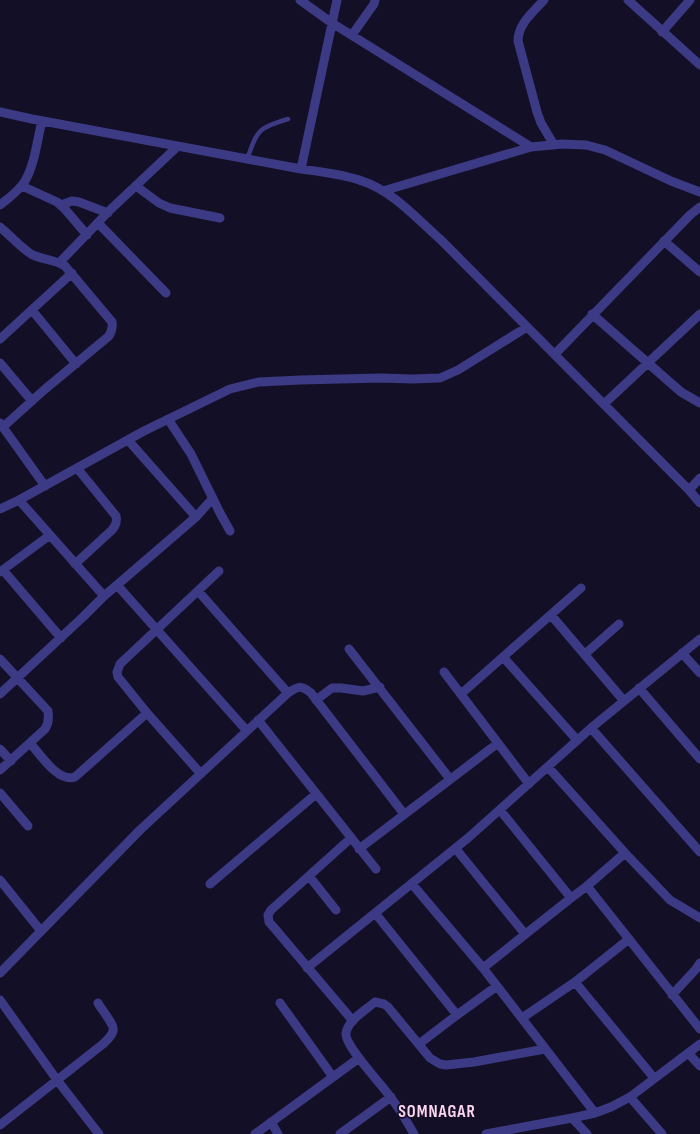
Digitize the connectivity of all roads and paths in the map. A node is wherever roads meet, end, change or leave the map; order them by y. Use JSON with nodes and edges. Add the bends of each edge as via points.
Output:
{"nodes":[{"id":1,"x":300,"y":0,"type":"edge"},
{"id":2,"x":337,"y":0,"type":"edge"},
{"id":3,"x":375,"y":0,"type":"edge"},
{"id":4,"x":544,"y":0,"type":"edge"},
{"id":5,"x":628,"y":0,"type":"edge"},
{"id":6,"x":690,"y":0,"type":"edge"},
{"id":7,"x":332,"y":23,"type":"junction"},
{"id":8,"x":662,"y":32,"type":"junction"},
{"id":9,"x":352,"y":35,"type":"junction"},
{"id":10,"x":700,"y":65,"type":"edge"},
{"id":11,"x":2,"y":114,"type":"edge"},
{"id":12,"x":288,"y":119,"type":"dead end"},
{"id":13,"x":42,"y":121,"type":"junction"},
{"id":14,"x":554,"y":145,"type":"junction"},
{"id":15,"x":178,"y":146,"type":"junction"},
{"id":16,"x":531,"y":147,"type":"junction"},
{"id":17,"x":247,"y":159,"type":"junction"},
{"id":18,"x":301,"y":169,"type":"junction"},
{"id":19,"x":22,"y":186,"type":"junction"},
{"id":20,"x":136,"y":186,"type":"junction"},
{"id":21,"x":383,"y":191,"type":"junction"},
{"id":22,"x":700,"y":192,"type":"edge"},
{"id":23,"x":0,"y":205,"type":"edge"},
{"id":24,"x":61,"y":206,"type":"junction"},
{"id":25,"x":700,"y":207,"type":"edge"},
{"id":26,"x":108,"y":213,"type":"junction"},
{"id":27,"x":220,"y":218,"type":"dead end"},
{"id":28,"x":98,"y":223,"type":"junction"},
{"id":29,"x":0,"y":227,"type":"edge"},
{"id":30,"x":87,"y":235,"type":"junction"},
{"id":31,"x":664,"y":241,"type":"junction"},
{"id":32,"x":60,"y":262,"type":"junction"},
{"id":33,"x":700,"y":272,"type":"edge"},
{"id":34,"x":72,"y":273,"type":"junction"},
{"id":35,"x":166,"y":293,"type":"dead end"},
{"id":36,"x":32,"y":310,"type":"junction"},
{"id":37,"x":592,"y":314,"type":"junction"},
{"id":38,"x":700,"y":314,"type":"edge"},
{"id":39,"x":527,"y":327,"type":"junction"},
{"id":40,"x":0,"y":339,"type":"edge"},
{"id":41,"x":555,"y":354,"type":"junction"},
{"id":42,"x":0,"y":363,"type":"edge"},
{"id":43,"x":648,"y":363,"type":"junction"},
{"id":44,"x":76,"y":364,"type":"junction"},
{"id":45,"x":32,"y":401,"type":"junction"},
{"id":46,"x":700,"y":403,"type":"edge"},
{"id":47,"x":604,"y":404,"type":"junction"},
{"id":48,"x":168,"y":419,"type":"junction"},
{"id":49,"x":1,"y":425,"type":"edge"},
{"id":50,"x":128,"y":440,"type":"junction"},
{"id":51,"x":77,"y":468,"type":"junction"},
{"id":52,"x":700,"y":478,"type":"edge"},
{"id":53,"x":44,"y":486,"type":"junction"},
{"id":54,"x":689,"y":490,"type":"junction"},
{"id":55,"x":213,"y":498,"type":"junction"},
{"id":56,"x":19,"y":500,"type":"junction"},
{"id":57,"x":700,"y":503,"type":"edge"},
{"id":58,"x":0,"y":508,"type":"edge"},
{"id":59,"x":196,"y":517,"type":"junction"},
{"id":60,"x":230,"y":531,"type":"dead end"},
{"id":61,"x":50,"y":535,"type":"junction"},
{"id":62,"x":75,"y":564,"type":"junction"},
{"id":63,"x":1,"y":571,"type":"edge"},
{"id":64,"x":219,"y":571,"type":"dead end"},
{"id":65,"x":117,"y":585,"type":"junction"},
{"id":66,"x":581,"y":588,"type":"dead end"},
{"id":67,"x":198,"y":590,"type":"junction"},
{"id":68,"x":104,"y":596,"type":"junction"},
{"id":69,"x":551,"y":615,"type":"junction"},
{"id":70,"x":619,"y":624,"type":"dead end"},
{"id":71,"x":156,"y":629,"type":"junction"},
{"id":72,"x":60,"y":638,"type":"junction"},
{"id":73,"x":700,"y":639,"type":"edge"},
{"id":74,"x":349,"y":649,"type":"dead end"},
{"id":75,"x":682,"y":653,"type":"junction"},
{"id":76,"x":585,"y":654,"type":"junction"},
{"id":77,"x":503,"y":657,"type":"junction"},
{"id":78,"x":0,"y":659,"type":"edge"},
{"id":79,"x":444,"y":672,"type":"dead end"},
{"id":80,"x":700,"y":673,"type":"edge"},
{"id":81,"x":17,"y":678,"type":"junction"},
{"id":82,"x":380,"y":688,"type":"junction"},
{"id":83,"x":639,"y":688,"type":"junction"},
{"id":84,"x":288,"y":693,"type":"junction"},
{"id":85,"x":0,"y":694,"type":"edge"},
{"id":86,"x":462,"y":694,"type":"junction"},
{"id":87,"x":316,"y":700,"type":"junction"},
{"id":88,"x":624,"y":701,"type":"junction"},
{"id":89,"x":147,"y":713,"type":"junction"},
{"id":90,"x":258,"y":720,"type":"junction"},
{"id":91,"x":591,"y":728,"type":"junction"},
{"id":92,"x":247,"y":731,"type":"junction"},
{"id":93,"x":577,"y":740,"type":"junction"},
{"id":94,"x":30,"y":743,"type":"junction"},
{"id":95,"x":498,"y":743,"type":"junction"},
{"id":96,"x":0,"y":749,"type":"edge"},
{"id":97,"x":700,"y":759,"type":"edge"},
{"id":98,"x":10,"y":761,"type":"junction"},
{"id":99,"x":548,"y":767,"type":"junction"},
{"id":100,"x":0,"y":770,"type":"edge"},
{"id":101,"x":201,"y":774,"type":"junction"},
{"id":102,"x":450,"y":779,"type":"junction"},
{"id":103,"x":529,"y":784,"type":"junction"},
{"id":104,"x":0,"y":793,"type":"edge"},
{"id":105,"x":316,"y":794,"type":"junction"},
{"id":106,"x":500,"y":810,"type":"junction"},
{"id":107,"x":404,"y":814,"type":"junction"},
{"id":108,"x":28,"y":826,"type":"dead end"},
{"id":109,"x":351,"y":838,"type":"junction"},
{"id":110,"x":359,"y":849,"type":"junction"},
{"id":111,"x":456,"y":849,"type":"junction"},
{"id":112,"x":700,"y":852,"type":"edge"},
{"id":113,"x":625,"y":853,"type":"junction"},
{"id":114,"x":376,"y":869,"type":"dead end"},
{"id":115,"x":309,"y":876,"type":"junction"},
{"id":116,"x":0,"y":880,"type":"edge"},
{"id":117,"x":210,"y":884,"type":"dead end"},
{"id":118,"x":412,"y":884,"type":"junction"},
{"id":119,"x":587,"y":886,"type":"junction"},
{"id":120,"x":571,"y":898,"type":"junction"},
{"id":121,"x":336,"y":910,"type":"dead end"},
{"id":122,"x":375,"y":914,"type":"junction"},
{"id":123,"x":700,"y":918,"type":"edge"},
{"id":124,"x":41,"y":931,"type":"junction"},
{"id":125,"x":525,"y":934,"type":"junction"},
{"id":126,"x":629,"y":939,"type":"junction"},
{"id":127,"x":700,"y":963,"type":"edge"},
{"id":128,"x":307,"y":968,"type":"junction"},
{"id":129,"x":483,"y":968,"type":"junction"},
{"id":130,"x":0,"y":972,"type":"edge"},
{"id":131,"x":575,"y":982,"type":"junction"},
{"id":132,"x":496,"y":986,"type":"junction"},
{"id":133,"x":672,"y":995,"type":"junction"},
{"id":134,"x":0,"y":1000,"type":"edge"},
{"id":135,"x":98,"y":1003,"type":"dead end"},
{"id":136,"x":280,"y":1003,"type":"dead end"},
{"id":137,"x":456,"y":1015,"type":"junction"},
{"id":138,"x":522,"y":1018,"type":"junction"},
{"id":139,"x":353,"y":1021,"type":"junction"},
{"id":140,"x":700,"y":1029,"type":"edge"},
{"id":141,"x":419,"y":1044,"type":"junction"},
{"id":142,"x":700,"y":1044,"type":"edge"},
{"id":143,"x":545,"y":1048,"type":"junction"},
{"id":144,"x":688,"y":1053,"type":"junction"},
{"id":145,"x":358,"y":1058,"type":"junction"},
{"id":146,"x":700,"y":1066,"type":"edge"},
{"id":147,"x":333,"y":1077,"type":"junction"},
{"id":148,"x":654,"y":1078,"type":"junction"},
{"id":149,"x":57,"y":1080,"type":"junction"},
{"id":150,"x":391,"y":1097,"type":"junction"},
{"id":151,"x":630,"y":1097,"type":"junction"},
{"id":152,"x":595,"y":1113,"type":"junction"},
{"id":153,"x":572,"y":1118,"type":"junction"},
{"id":154,"x":271,"y":1122,"type":"junction"},
{"id":155,"x":0,"y":1125,"type":"edge"},
{"id":156,"x":99,"y":1134,"type":"edge"},
{"id":157,"x":256,"y":1134,"type":"edge"},
{"id":158,"x":278,"y":1134,"type":"edge"},
{"id":159,"x":340,"y":1134,"type":"edge"},
{"id":160,"x":414,"y":1134,"type":"edge"},
{"id":161,"x":486,"y":1134,"type":"edge"},
{"id":162,"x":587,"y":1134,"type":"edge"},
{"id":163,"x":662,"y":1134,"type":"edge"}],
"edges":[{"from":1,"to":7,"type":"street"},
{"from":2,"to":7,"type":"street"},
{"from":3,"to":9,"type":"street"},
{"from":4,"to":14,"type":"street","via":[[524,22],[518,34],[518,41],[536,112]]},
{"from":5,"to":8,"type":"street"},
{"from":6,"to":8,"type":"street"},
{"from":7,"to":9,"type":"street"},
{"from":7,"to":18,"type":"street"},
{"from":8,"to":10,"type":"street"},
{"from":9,"to":16,"type":"street"},
{"from":11,"to":13,"type":"street"},
{"from":12,"to":17,"type":"lane","via":[[262,128]]},
{"from":13,"to":15,"type":"street"},
{"from":13,"to":19,"type":"street","via":[[31,170]]},
{"from":14,"to":16,"type":"street"},
{"from":14,"to":22,"type":"street","via":[[586,145],[605,150]]},
{"from":15,"to":17,"type":"street"},
{"from":15,"to":20,"type":"street"},
{"from":16,"to":21,"type":"street"},
{"from":17,"to":18,"type":"street"},
{"from":18,"to":21,"type":"street","via":[[337,174],[363,181]]},
{"from":19,"to":23,"type":"street"},
{"from":19,"to":24,"type":"street"},
{"from":20,"to":26,"type":"street"},
{"from":20,"to":27,"type":"street","via":[[170,208]]},
{"from":21,"to":39,"type":"street","via":[[441,240]]},
{"from":24,"to":26,"type":"street","via":[[72,201],[79,202]]},
{"from":24,"to":30,"type":"street"},
{"from":25,"to":31,"type":"street"},
{"from":26,"to":28,"type":"street"},
{"from":28,"to":30,"type":"street"},
{"from":28,"to":35,"type":"street"},
{"from":29,"to":32,"type":"street","via":[[30,253],[42,259]]},
{"from":30,"to":32,"type":"street"},
{"from":31,"to":33,"type":"street"},
{"from":31,"to":37,"type":"street"},
{"from":32,"to":34,"type":"street"},
{"from":34,"to":36,"type":"street"},
{"from":34,"to":44,"type":"street","via":[[113,326],[109,336]]},
{"from":36,"to":40,"type":"street"},
{"from":36,"to":44,"type":"street"},
{"from":37,"to":41,"type":"street"},
{"from":37,"to":43,"type":"street"},
{"from":38,"to":43,"type":"street"},
{"from":39,"to":41,"type":"street"},
{"from":39,"to":48,"type":"street","via":[[458,370],[440,378],[258,382],[230,389]]},
{"from":41,"to":47,"type":"street"},
{"from":42,"to":45,"type":"street"},
{"from":43,"to":46,"type":"street","via":[[682,392]]},
{"from":43,"to":47,"type":"street"},
{"from":44,"to":45,"type":"street"},
{"from":45,"to":49,"type":"street"},
{"from":47,"to":54,"type":"street"},
{"from":48,"to":50,"type":"street"},
{"from":48,"to":55,"type":"street","via":[[191,454]]},
{"from":49,"to":53,"type":"street"},
{"from":50,"to":51,"type":"street"},
{"from":50,"to":59,"type":"street"},
{"from":51,"to":53,"type":"street"},
{"from":51,"to":62,"type":"street","via":[[117,520],[112,530]]},
{"from":52,"to":54,"type":"street"},
{"from":53,"to":56,"type":"street"},
{"from":54,"to":57,"type":"street"},
{"from":55,"to":59,"type":"street"},
{"from":55,"to":60,"type":"street"},
{"from":56,"to":58,"type":"street"},
{"from":56,"to":61,"type":"street"},
{"from":59,"to":65,"type":"street"},
{"from":61,"to":62,"type":"street"},
{"from":61,"to":63,"type":"street"},
{"from":62,"to":68,"type":"street"},
{"from":63,"to":72,"type":"street"},
{"from":64,"to":67,"type":"street"},
{"from":65,"to":68,"type":"street"},
{"from":65,"to":71,"type":"street"},
{"from":66,"to":69,"type":"street"},
{"from":67,"to":71,"type":"street"},
{"from":67,"to":84,"type":"street"},
{"from":68,"to":72,"type":"street"},
{"from":69,"to":76,"type":"street"},
{"from":69,"to":77,"type":"street"},
{"from":70,"to":76,"type":"street"},
{"from":71,"to":89,"type":"street","via":[[120,664],[117,672],[118,677]]},
{"from":71,"to":92,"type":"street"},
{"from":72,"to":81,"type":"street"},
{"from":73,"to":75,"type":"street"},
{"from":74,"to":82,"type":"street"},
{"from":75,"to":80,"type":"street"},
{"from":75,"to":83,"type":"street"},
{"from":76,"to":88,"type":"street"},
{"from":77,"to":86,"type":"street"},
{"from":77,"to":93,"type":"street"},
{"from":78,"to":81,"type":"street"},
{"from":79,"to":86,"type":"street"},
{"from":81,"to":85,"type":"street"},
{"from":81,"to":94,"type":"street","via":[[48,711],[48,724]]},
{"from":82,"to":87,"type":"street","via":[[363,692],[332,688]]},
{"from":82,"to":102,"type":"street"},
{"from":83,"to":88,"type":"street"},
{"from":83,"to":97,"type":"street"},
{"from":84,"to":87,"type":"street","via":[[303,687]]},
{"from":84,"to":90,"type":"street"},
{"from":86,"to":95,"type":"street"},
{"from":87,"to":107,"type":"street"},
{"from":88,"to":91,"type":"street"},
{"from":89,"to":94,"type":"street","via":[[75,777],[64,777],[56,772]]},
{"from":89,"to":101,"type":"street"},
{"from":90,"to":92,"type":"street"},
{"from":90,"to":105,"type":"street"},
{"from":91,"to":93,"type":"street"},
{"from":91,"to":112,"type":"street"},
{"from":92,"to":101,"type":"street"},
{"from":93,"to":99,"type":"street"},
{"from":94,"to":98,"type":"street"},
{"from":95,"to":102,"type":"street"},
{"from":95,"to":103,"type":"street"},
{"from":96,"to":98,"type":"street"},
{"from":98,"to":100,"type":"street"},
{"from":99,"to":103,"type":"street"},
{"from":99,"to":113,"type":"street"},
{"from":101,"to":124,"type":"street","via":[[140,830]]},
{"from":102,"to":107,"type":"street"},
{"from":103,"to":106,"type":"street"},
{"from":104,"to":108,"type":"street"},
{"from":105,"to":109,"type":"street"},
{"from":105,"to":117,"type":"street"},
{"from":106,"to":111,"type":"street"},
{"from":106,"to":120,"type":"street"},
{"from":107,"to":110,"type":"street"},
{"from":109,"to":110,"type":"street"},
{"from":109,"to":115,"type":"street"},
{"from":110,"to":114,"type":"street"},
{"from":111,"to":118,"type":"street"},
{"from":111,"to":125,"type":"street"},
{"from":113,"to":119,"type":"street"},
{"from":113,"to":123,"type":"street","via":[[670,900]]},
{"from":115,"to":121,"type":"street"},
{"from":115,"to":128,"type":"street","via":[[268,915],[269,922]]},
{"from":116,"to":124,"type":"street"},
{"from":118,"to":122,"type":"street"},
{"from":118,"to":129,"type":"street"},
{"from":119,"to":120,"type":"street"},
{"from":119,"to":126,"type":"street"},
{"from":120,"to":125,"type":"street"},
{"from":122,"to":128,"type":"street"},
{"from":122,"to":137,"type":"street"},
{"from":124,"to":130,"type":"street"},
{"from":125,"to":129,"type":"street"},
{"from":126,"to":131,"type":"street"},
{"from":126,"to":133,"type":"street"},
{"from":127,"to":133,"type":"street"},
{"from":128,"to":139,"type":"street"},
{"from":129,"to":132,"type":"street"},
{"from":131,"to":138,"type":"street"},
{"from":131,"to":148,"type":"street"},
{"from":132,"to":137,"type":"street"},
{"from":132,"to":138,"type":"street"},
{"from":133,"to":140,"type":"street"},
{"from":134,"to":149,"type":"street"},
{"from":135,"to":149,"type":"street","via":[[113,1026],[111,1036]]},
{"from":136,"to":147,"type":"street"},
{"from":137,"to":141,"type":"street"},
{"from":138,"to":143,"type":"street"},
{"from":139,"to":141,"type":"street","via":[[375,1002],[384,1004]]},
{"from":139,"to":145,"type":"street","via":[[346,1034],[348,1043]]},
{"from":141,"to":143,"type":"street","via":[[430,1058],[446,1065]]},
{"from":142,"to":144,"type":"street"},
{"from":143,"to":152,"type":"street"},
{"from":144,"to":146,"type":"street"},
{"from":144,"to":148,"type":"street"},
{"from":145,"to":147,"type":"street"},
{"from":145,"to":150,"type":"street"},
{"from":147,"to":154,"type":"street"},
{"from":148,"to":151,"type":"street"},
{"from":149,"to":155,"type":"street"},
{"from":149,"to":156,"type":"street"},
{"from":150,"to":159,"type":"street"},
{"from":150,"to":160,"type":"street"},
{"from":151,"to":152,"type":"street"},
{"from":151,"to":163,"type":"street"},
{"from":152,"to":153,"type":"street"},
{"from":153,"to":161,"type":"street"},
{"from":153,"to":162,"type":"street"},
{"from":154,"to":157,"type":"street"},
{"from":154,"to":158,"type":"street"}]}
